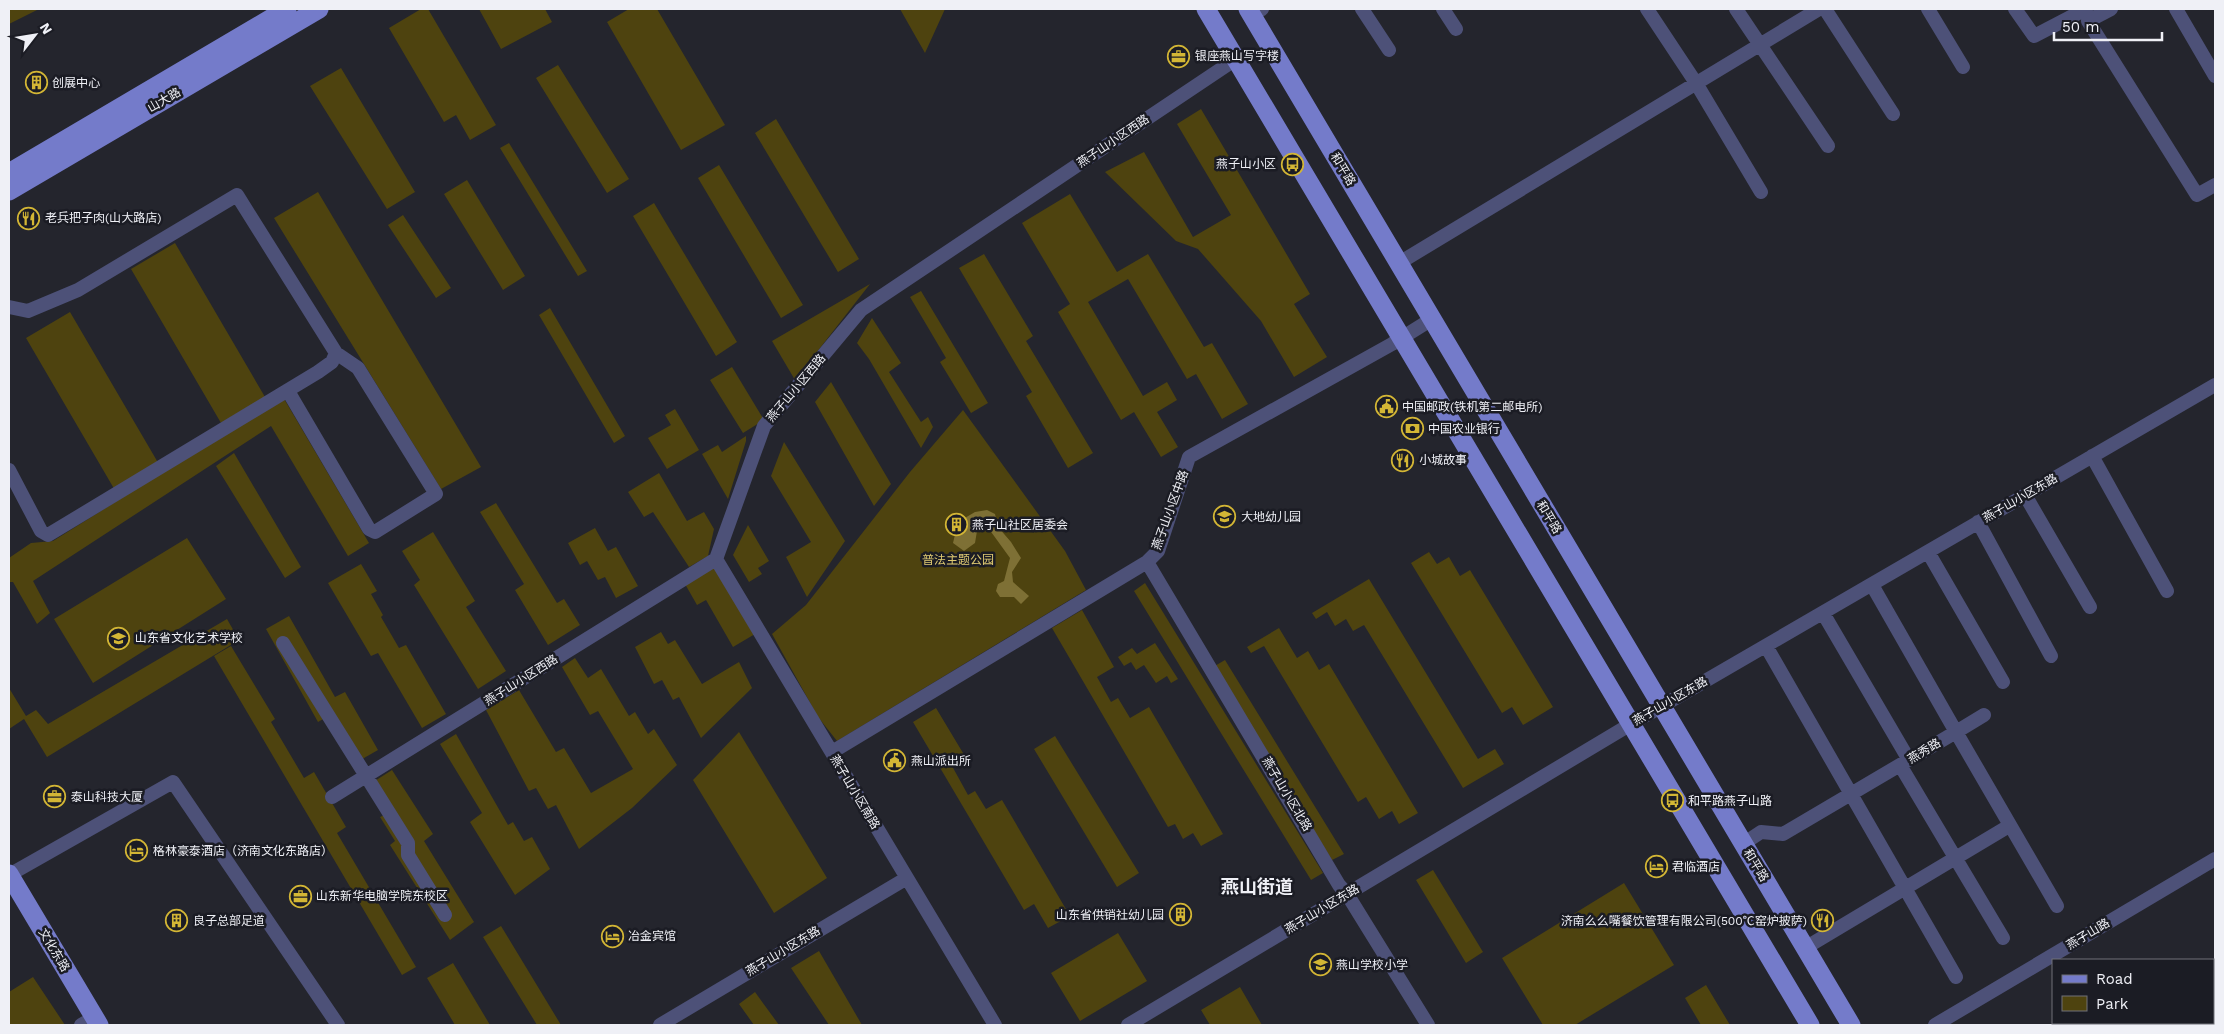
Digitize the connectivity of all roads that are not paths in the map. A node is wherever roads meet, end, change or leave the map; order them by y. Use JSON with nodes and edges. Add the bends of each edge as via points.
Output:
{"nodes":[{"id":1,"x":286,"y":9,"type":"edge"},
{"id":2,"x":319,"y":9,"type":"edge"},
{"id":3,"x":1206,"y":9,"type":"edge"},
{"id":4,"x":1362,"y":9,"type":"edge"},
{"id":5,"x":1443,"y":9,"type":"edge"},
{"id":6,"x":1647,"y":9,"type":"edge"},
{"id":7,"x":1736,"y":9,"type":"edge"},
{"id":8,"x":1819,"y":9,"type":"edge"},
{"id":9,"x":1826,"y":9,"type":"edge"},
{"id":10,"x":1928,"y":9,"type":"edge"},
{"id":11,"x":2015,"y":9,"type":"edge"},
{"id":12,"x":2086,"y":9,"type":"edge"},
{"id":13,"x":2111,"y":9,"type":"edge"},
{"id":14,"x":2176,"y":9,"type":"edge"},
{"id":15,"x":1254,"y":11,"type":"edge"},
{"id":16,"x":1456,"y":28,"type":"dead end"},
{"id":17,"x":1760,"y":44,"type":"junction"},
{"id":18,"x":1389,"y":50,"type":"dead end"},
{"id":19,"x":1235,"y":57,"type":"junction"},
{"id":20,"x":1963,"y":67,"type":"dead end"},
{"id":21,"x":2215,"y":76,"type":"edge"},
{"id":22,"x":1696,"y":83,"type":"junction"},
{"id":23,"x":1893,"y":114,"type":"dead end"},
{"id":24,"x":1828,"y":146,"type":"dead end"},
{"id":25,"x":9,"y":173,"type":"edge"},
{"id":26,"x":2215,"y":185,"type":"edge"},
{"id":27,"x":9,"y":191,"type":"edge"},
{"id":28,"x":1761,"y":192,"type":"dead end"},
{"id":29,"x":1399,"y":263,"type":"junction"},
{"id":30,"x":9,"y":307,"type":"edge"},
{"id":31,"x":1432,"y":319,"type":"junction"},
{"id":32,"x":1402,"y":338,"type":"junction"},
{"id":33,"x":336,"y":353,"type":"junction"},
{"id":34,"x":2215,"y":385,"type":"edge"},
{"id":35,"x":288,"y":391,"type":"junction"},
{"id":36,"x":2092,"y":456,"type":"junction"},
{"id":37,"x":9,"y":470,"type":"edge"},
{"id":38,"x":2025,"y":495,"type":"junction"},
{"id":39,"x":1978,"y":522,"type":"junction"},
{"id":40,"x":1928,"y":552,"type":"junction"},
{"id":41,"x":716,"y":559,"type":"junction"},
{"id":42,"x":1147,"y":562,"type":"junction"},
{"id":43,"x":1872,"y":585,"type":"junction"},
{"id":44,"x":2167,"y":591,"type":"dead end"},
{"id":45,"x":2090,"y":607,"type":"dead end"},
{"id":46,"x":1822,"y":613,"type":"junction"},
{"id":47,"x":283,"y":643,"type":"dead end"},
{"id":48,"x":1766,"y":646,"type":"junction"},
{"id":49,"x":2052,"y":656,"type":"dead end"},
{"id":50,"x":2003,"y":682,"type":"dead end"},
{"id":51,"x":1662,"y":706,"type":"junction"},
{"id":52,"x":1984,"y":715,"type":"dead end"},
{"id":53,"x":1631,"y":724,"type":"junction"},
{"id":54,"x":1956,"y":732,"type":"junction"},
{"id":55,"x":832,"y":752,"type":"junction"},
{"id":56,"x":1904,"y":763,"type":"junction"},
{"id":57,"x":368,"y":775,"type":"junction"},
{"id":58,"x":1851,"y":794,"type":"junction"},
{"id":59,"x":332,"y":797,"type":"dead end"},
{"id":60,"x":2009,"y":826,"type":"junction"},
{"id":61,"x":1743,"y":844,"type":"junction"},
{"id":62,"x":1954,"y":859,"type":"junction"},
{"id":63,"x":2215,"y":859,"type":"edge"},
{"id":64,"x":2215,"y":866,"type":"edge"},
{"id":65,"x":9,"y":875,"type":"edge"},
{"id":66,"x":907,"y":878,"type":"junction"},
{"id":67,"x":1905,"y":889,"type":"junction"},
{"id":68,"x":1347,"y":894,"type":"junction"},
{"id":69,"x":2057,"y":906,"type":"dead end"},
{"id":70,"x":445,"y":915,"type":"dead end"},
{"id":71,"x":2003,"y":938,"type":"dead end"},
{"id":72,"x":1805,"y":948,"type":"junction"},
{"id":73,"x":2059,"y":959,"type":"edge"},
{"id":74,"x":2052,"y":964,"type":"edge"},
{"id":75,"x":1956,"y":977,"type":"dead end"},
{"id":76,"x":92,"y":1023,"type":"edge"},
{"id":77,"x":338,"y":1025,"type":"edge"},
{"id":78,"x":660,"y":1025,"type":"edge"},
{"id":79,"x":995,"y":1025,"type":"edge"},
{"id":80,"x":1128,"y":1025,"type":"edge"},
{"id":81,"x":1428,"y":1025,"type":"edge"},
{"id":82,"x":1810,"y":1025,"type":"edge"},
{"id":83,"x":1851,"y":1025,"type":"edge"},
{"id":84,"x":1936,"y":1025,"type":"edge"},
{"id":85,"x":1948,"y":1025,"type":"edge"}],
"edges":[{"from":1,"to":25,"type":"main road","name":"山大路"},
{"from":2,"to":27,"type":"main road","name":"山大路"},
{"from":3,"to":19,"type":"main road"},
{"from":4,"to":18,"type":"street"},
{"from":5,"to":16,"type":"street"},
{"from":6,"to":22,"type":"street"},
{"from":7,"to":17,"type":"street"},
{"from":8,"to":17,"type":"street"},
{"from":9,"to":23,"type":"street"},
{"from":10,"to":20,"type":"street"},
{"from":11,"to":12,"type":"street","via":[[2034,36]]},
{"from":13,"to":26,"type":"street","via":[[2088,21],[2197,195]]},
{"from":14,"to":21,"type":"street"},
{"from":15,"to":29,"type":"main road","name":"和平路"},
{"from":17,"to":22,"type":"street"},
{"from":17,"to":24,"type":"street"},
{"from":19,"to":32,"type":"main road"},
{"from":19,"to":41,"type":"street","name":"燕子山小区西路","via":[[861,310],[764,426]]},
{"from":22,"to":28,"type":"street"},
{"from":22,"to":29,"type":"street"},
{"from":29,"to":31,"type":"main road","name":"和平路"},
{"from":30,"to":33,"type":"street","via":[[28,311],[78,290],[237,195]]},
{"from":31,"to":32,"type":"street","name":"燕子山小区中路"},
{"from":31,"to":51,"type":"main road","name":"和平路"},
{"from":32,"to":42,"type":"street","name":"燕子山小区中路","via":[[1189,458],[1158,551]]},
{"from":32,"to":53,"type":"main road"},
{"from":33,"to":35,"type":"street","via":[[332,362]]},
{"from":33,"to":35,"type":"street","via":[[358,368],[436,494],[375,532],[369,529]]},
{"from":34,"to":36,"type":"street","name":"燕子山小区东路"},
{"from":35,"to":37,"type":"street","via":[[48,535],[41,531]]},
{"from":36,"to":38,"type":"street","name":"燕子山小区东路"},
{"from":36,"to":44,"type":"street"},
{"from":38,"to":39,"type":"street","name":"燕子山小区东路"},
{"from":38,"to":45,"type":"street"},
{"from":39,"to":40,"type":"street","name":"燕子山小区东路"},
{"from":39,"to":49,"type":"street"},
{"from":40,"to":43,"type":"street","name":"燕子山小区东路"},
{"from":40,"to":50,"type":"street"},
{"from":41,"to":55,"type":"street","name":"燕子山小区南路"},
{"from":41,"to":57,"type":"street","name":"燕子山小区西路"},
{"from":42,"to":55,"type":"street","name":"燕子山小区中路"},
{"from":42,"to":68,"type":"street","name":"燕子山小区北路"},
{"from":43,"to":46,"type":"street","name":"燕子山小区东路"},
{"from":43,"to":54,"type":"street"},
{"from":46,"to":48,"type":"street","name":"燕子山小区东路"},
{"from":46,"to":56,"type":"street"},
{"from":47,"to":57,"type":"street"},
{"from":48,"to":51,"type":"street","name":"燕子山小区东路"},
{"from":48,"to":58,"type":"street"},
{"from":51,"to":53,"type":"street","name":"燕子山小区东路"},
{"from":51,"to":61,"type":"main road","name":"和平路"},
{"from":52,"to":54,"type":"street","name":"燕秀路"},
{"from":53,"to":68,"type":"street","name":"燕子山小区东路"},
{"from":53,"to":82,"type":"main road"},
{"from":54,"to":56,"type":"street","name":"燕秀路"},
{"from":54,"to":60,"type":"street"},
{"from":55,"to":66,"type":"street","name":"燕子山小区南路"},
{"from":56,"to":58,"type":"street","name":"燕秀路"},
{"from":56,"to":62,"type":"street"},
{"from":57,"to":59,"type":"street","name":"燕子山小区西路"},
{"from":57,"to":70,"type":"street","via":[[408,842],[408,855]]},
{"from":58,"to":61,"type":"street","name":"燕秀路","via":[[1784,834],[1761,832]]},
{"from":58,"to":67,"type":"street"},
{"from":60,"to":62,"type":"street"},
{"from":60,"to":69,"type":"street"},
{"from":61,"to":72,"type":"main road","name":"和平路"},
{"from":62,"to":67,"type":"street"},
{"from":62,"to":71,"type":"street"},
{"from":63,"to":84,"type":"street","name":"燕子山路"},
{"from":64,"to":73,"type":"street","name":"燕子山路"},
{"from":65,"to":76,"type":"main road","name":"文化东路"},
{"from":65,"to":77,"type":"street","via":[[173,782]]},
{"from":66,"to":78,"type":"street","name":"燕子山小区东路"},
{"from":66,"to":79,"type":"street","name":"燕子山小区南路"},
{"from":67,"to":72,"type":"street"},
{"from":67,"to":75,"type":"street"},
{"from":68,"to":80,"type":"street","name":"燕子山小区东路"},
{"from":68,"to":81,"type":"street","name":"燕子山小区北路"},
{"from":72,"to":83,"type":"main road","name":"和平路"},
{"from":74,"to":85,"type":"street"}]}
